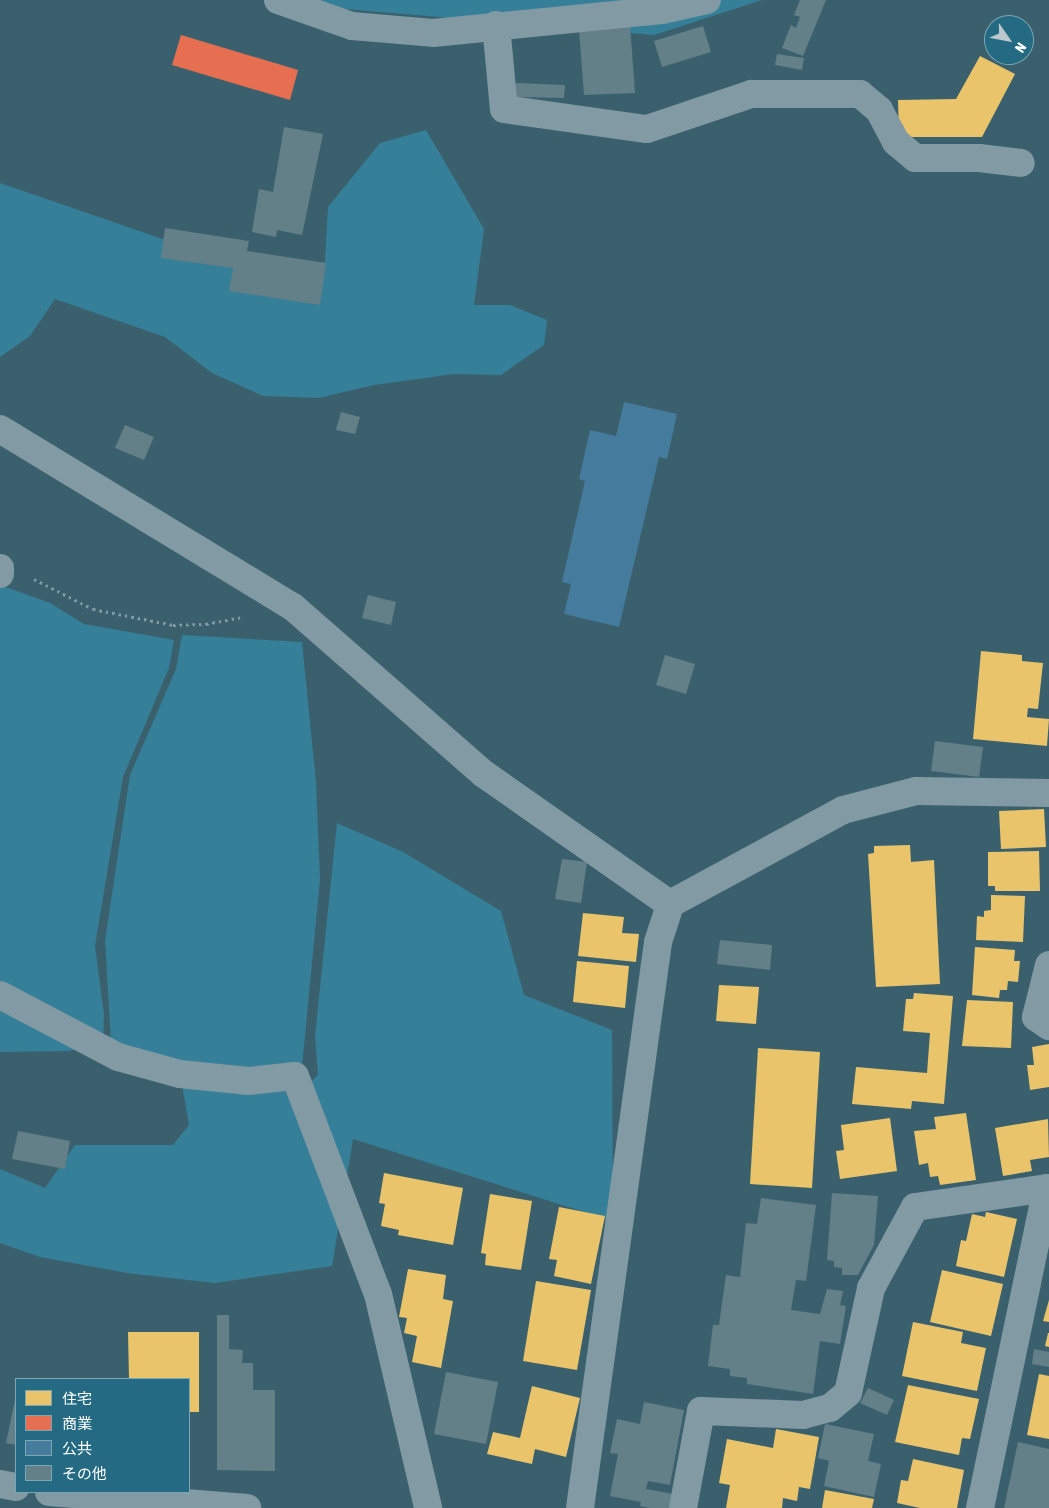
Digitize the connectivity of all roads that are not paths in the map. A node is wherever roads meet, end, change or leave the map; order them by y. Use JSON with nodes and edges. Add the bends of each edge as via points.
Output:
{"nodes":[{"id":1,"x":278,"y":0,"type":"edge"},
{"id":2,"x":707,"y":0,"type":"edge"},
{"id":3,"x":496,"y":25,"type":"junction"},
{"id":4,"x":1022,"y":163,"type":"dead end"},
{"id":5,"x":0,"y":429,"type":"edge"},
{"id":6,"x":1049,"y":792,"type":"edge"},
{"id":7,"x":670,"y":904,"type":"junction"},
{"id":8,"x":1049,"y":965,"type":"edge"},
{"id":9,"x":0,"y":995,"type":"edge"},
{"id":10,"x":1049,"y":1026,"type":"edge"},
{"id":11,"x":1048,"y":1188,"type":"edge"},
{"id":12,"x":0,"y":1484,"type":"edge"},
{"id":13,"x":15,"y":1487,"type":"edge"},
{"id":14,"x":61,"y":1493,"type":"edge"},
{"id":15,"x":246,"y":1508,"type":"edge"},
{"id":16,"x":428,"y":1508,"type":"edge"},
{"id":17,"x":580,"y":1508,"type":"edge"},
{"id":18,"x":683,"y":1508,"type":"edge"},
{"id":19,"x":980,"y":1508,"type":"edge"}],
"edges":[{"from":1,"to":3,"type":"street","via":[[352,26],[433,33]]},
{"from":2,"to":3,"type":"street","via":[[662,10]]},
{"from":3,"to":4,"type":"street","via":[[504,109],[647,129],[751,94],[860,94],[879,110],[896,142],[916,158],[979,158]]},
{"from":5,"to":7,"type":"street","via":[[293,607],[484,774]]},
{"from":6,"to":7,"type":"street","via":[[916,791],[844,810]]},
{"from":7,"to":17,"type":"street","via":[[658,942]]},
{"from":8,"to":10,"type":"street","via":[[1036,1017]]},
{"from":9,"to":16,"type":"street","via":[[118,1057],[180,1074],[249,1082],[295,1076],[378,1294]]},
{"from":11,"to":18,"type":"street","via":[[916,1207],[870,1288],[848,1393],[830,1408],[803,1415],[701,1411]]},
{"from":11,"to":19,"type":"street"},
{"from":12,"to":13,"type":"street"},
{"from":14,"to":15,"type":"street"}]}
